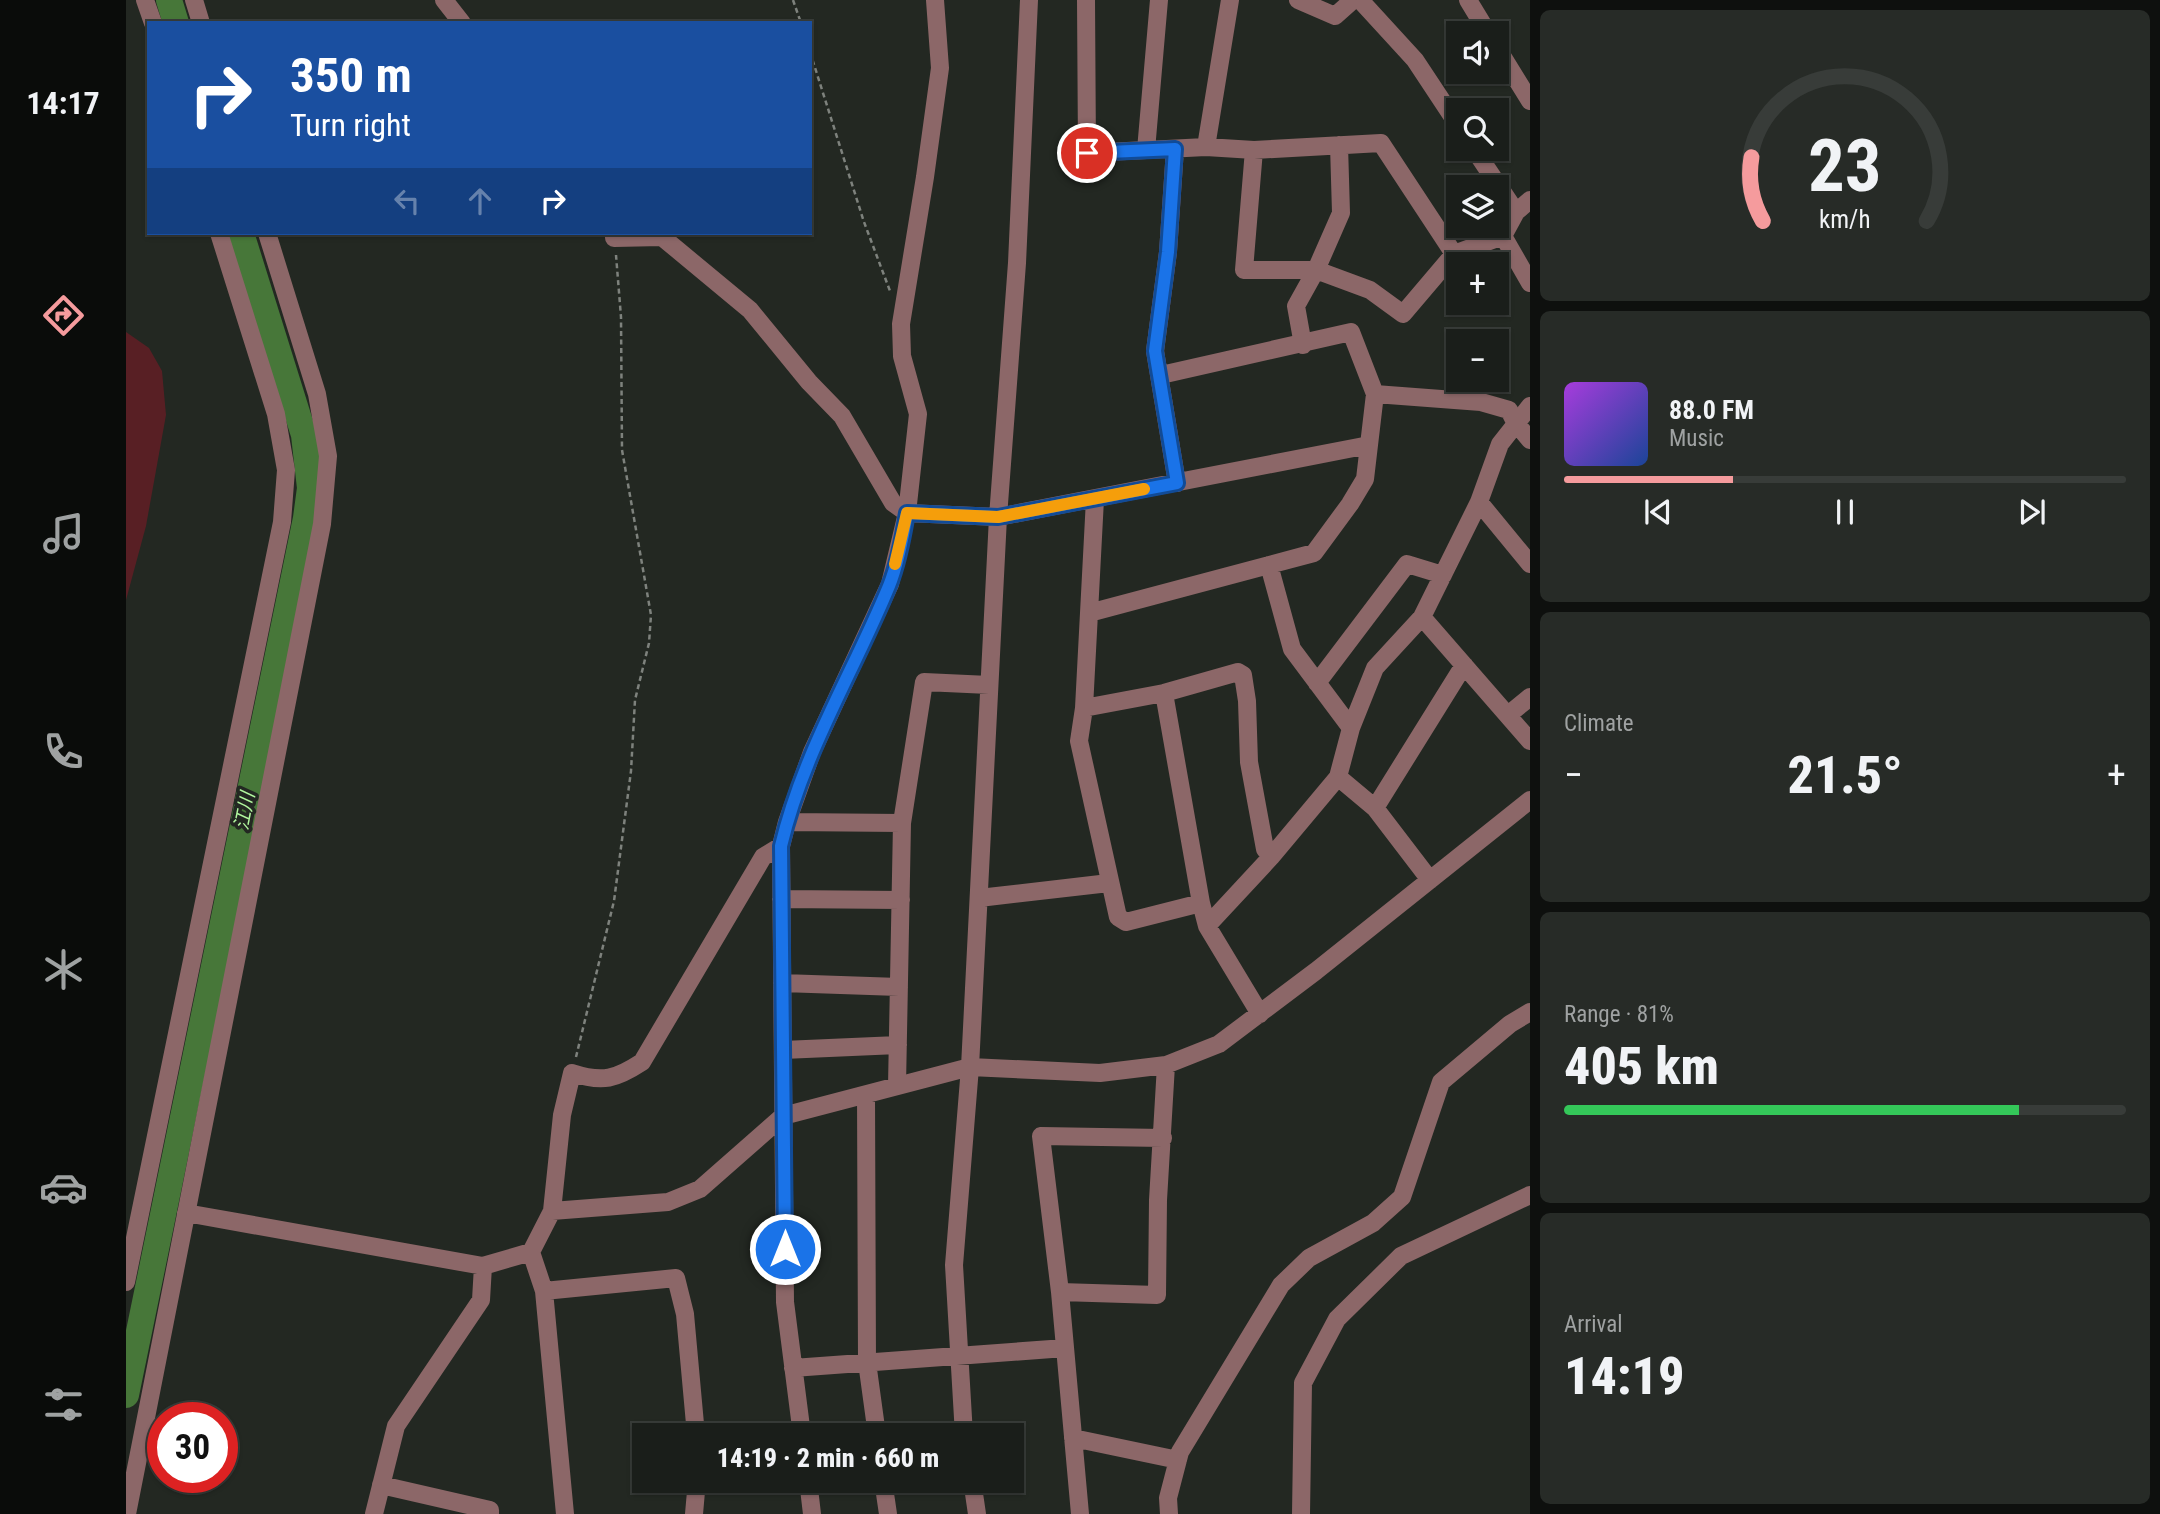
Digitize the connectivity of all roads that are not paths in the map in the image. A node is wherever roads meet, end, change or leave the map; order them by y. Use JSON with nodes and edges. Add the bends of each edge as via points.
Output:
{"nodes":[{"id":1,"x":145,"y":0,"type":"edge"},
{"id":2,"x":194,"y":0,"type":"edge"},
{"id":3,"x":444,"y":0,"type":"edge"},
{"id":4,"x":935,"y":0,"type":"edge"},
{"id":5,"x":1029,"y":0,"type":"edge"},
{"id":6,"x":1086,"y":0,"type":"edge"},
{"id":7,"x":1159,"y":0,"type":"edge"},
{"id":8,"x":1230,"y":0,"type":"edge"},
{"id":9,"x":1298,"y":0,"type":"edge"},
{"id":10,"x":1353,"y":0,"type":"edge"},
{"id":11,"x":1360,"y":0,"type":"edge"},
{"id":12,"x":1468,"y":0,"type":"edge"},
{"id":13,"x":152,"y":21,"type":"edge"},
{"id":14,"x":200,"y":21,"type":"edge"},
{"id":15,"x":460,"y":21,"type":"edge"},
{"id":16,"x":1481,"y":21,"type":"edge"},
{"id":17,"x":1509,"y":67,"type":"edge"},
{"id":18,"x":1530,"y":101,"type":"edge"},
{"id":19,"x":1446,"y":107,"type":"edge"},
{"id":20,"x":1339,"y":145,"type":"junction"},
{"id":21,"x":1206,"y":147,"type":"junction"},
{"id":22,"x":1175,"y":149,"type":"junction"},
{"id":23,"x":1146,"y":150,"type":"junction"},
{"id":24,"x":1254,"y":150,"type":"junction"},
{"id":25,"x":1484,"y":161,"type":"edge"},
{"id":26,"x":1523,"y":206,"type":"edge"},
{"id":27,"x":1509,"y":227,"type":"edge"},
{"id":28,"x":220,"y":235,"type":"edge"},
{"id":29,"x":268,"y":235,"type":"edge"},
{"id":30,"x":614,"y":235,"type":"edge"},
{"id":31,"x":1498,"y":238,"type":"edge"},
{"id":32,"x":1504,"y":238,"type":"edge"},
{"id":33,"x":1453,"y":252,"type":"edge"},
{"id":34,"x":1459,"y":252,"type":"edge"},
{"id":35,"x":1446,"y":263,"type":"edge"},
{"id":36,"x":1316,"y":270,"type":"junction"},
{"id":37,"x":1530,"y":283,"type":"edge"},
{"id":38,"x":1303,"y":345,"type":"junction"},
{"id":39,"x":1161,"y":375,"type":"junction"},
{"id":40,"x":1375,"y":394,"type":"junction"},
{"id":41,"x":1530,"y":406,"type":"edge"},
{"id":42,"x":1515,"y":422,"type":"junction"},
{"id":43,"x":1530,"y":440,"type":"edge"},
{"id":44,"x":1369,"y":445,"type":"junction"},
{"id":45,"x":1177,"y":483,"type":"junction"},
{"id":46,"x":1095,"y":499,"type":"junction"},
{"id":47,"x":1479,"y":502,"type":"junction"},
{"id":48,"x":907,"y":513,"type":"junction"},
{"id":49,"x":998,"y":517,"type":"junction"},
{"id":50,"x":1530,"y":564,"type":"edge"},
{"id":51,"x":1269,"y":565,"type":"junction"},
{"id":52,"x":1443,"y":575,"type":"junction"},
{"id":53,"x":1089,"y":613,"type":"junction"},
{"id":54,"x":1422,"y":617,"type":"junction"},
{"id":55,"x":1464,"y":665,"type":"junction"},
{"id":56,"x":1317,"y":683,"type":"junction"},
{"id":57,"x":989,"y":685,"type":"junction"},
{"id":58,"x":1164,"y":693,"type":"junction"},
{"id":59,"x":1530,"y":697,"type":"edge"},
{"id":60,"x":1084,"y":708,"type":"junction"},
{"id":61,"x":1508,"y":715,"type":"junction"},
{"id":62,"x":1351,"y":727,"type":"junction"},
{"id":63,"x":1530,"y":741,"type":"edge"},
{"id":64,"x":1338,"y":777,"type":"junction"},
{"id":65,"x":1530,"y":800,"type":"edge"},
{"id":66,"x":1374,"y":808,"type":"junction"},
{"id":67,"x":787,"y":821,"type":"junction"},
{"id":68,"x":902,"y":823,"type":"junction"},
{"id":69,"x":781,"y":846,"type":"junction"},
{"id":70,"x":1271,"y":857,"type":"junction"},
{"id":71,"x":1430,"y":880,"type":"junction"},
{"id":72,"x":1109,"y":883,"type":"junction"},
{"id":73,"x":979,"y":898,"type":"junction"},
{"id":74,"x":781,"y":899,"type":"junction"},
{"id":75,"x":901,"y":900,"type":"junction"},
{"id":76,"x":1201,"y":903,"type":"junction"},
{"id":77,"x":1207,"y":926,"type":"junction"},
{"id":78,"x":782,"y":983,"type":"junction"},
{"id":79,"x":899,"y":987,"type":"junction"},
{"id":80,"x":1530,"y":1012,"type":"edge"},
{"id":81,"x":1260,"y":1014,"type":"junction"},
{"id":82,"x":898,"y":1045,"type":"junction"},
{"id":83,"x":783,"y":1050,"type":"junction"},
{"id":84,"x":1166,"y":1065,"type":"junction"},
{"id":85,"x":970,"y":1067,"type":"junction"},
{"id":86,"x":897,"y":1086,"type":"junction"},
{"id":87,"x":866,"y":1094,"type":"junction"},
{"id":88,"x":783,"y":1116,"type":"junction"},
{"id":89,"x":1163,"y":1138,"type":"junction"},
{"id":90,"x":1530,"y":1195,"type":"edge"},
{"id":91,"x":552,"y":1211,"type":"junction"},
{"id":92,"x":186,"y":1213,"type":"junction"},
{"id":93,"x":531,"y":1252,"type":"junction"},
{"id":94,"x":483,"y":1266,"type":"junction"},
{"id":95,"x":126,"y":1282,"type":"edge"},
{"id":96,"x":544,"y":1291,"type":"junction"},
{"id":97,"x":1060,"y":1292,"type":"junction"},
{"id":98,"x":1065,"y":1348,"type":"junction"},
{"id":99,"x":958,"y":1357,"type":"junction"},
{"id":100,"x":867,"y":1362,"type":"junction"},
{"id":101,"x":793,"y":1368,"type":"junction"},
{"id":102,"x":695,"y":1423,"type":"edge"},
{"id":103,"x":800,"y":1423,"type":"edge"},
{"id":104,"x":875,"y":1423,"type":"edge"},
{"id":105,"x":963,"y":1423,"type":"edge"},
{"id":106,"x":1073,"y":1438,"type":"junction"},
{"id":107,"x":1178,"y":1460,"type":"junction"},
{"id":108,"x":381,"y":1485,"type":"junction"},
{"id":109,"x":696,"y":1493,"type":"edge"},
{"id":110,"x":810,"y":1493,"type":"edge"},
{"id":111,"x":885,"y":1493,"type":"edge"},
{"id":112,"x":974,"y":1493,"type":"edge"},
{"id":113,"x":127,"y":1514,"type":"edge"},
{"id":114,"x":374,"y":1514,"type":"edge"},
{"id":115,"x":489,"y":1514,"type":"edge"},
{"id":116,"x":565,"y":1514,"type":"edge"},
{"id":117,"x":694,"y":1514,"type":"edge"},
{"id":118,"x":812,"y":1514,"type":"edge"},
{"id":119,"x":888,"y":1514,"type":"edge"},
{"id":120,"x":977,"y":1514,"type":"edge"},
{"id":121,"x":1080,"y":1514,"type":"edge"},
{"id":122,"x":1169,"y":1514,"type":"edge"},
{"id":123,"x":1301,"y":1514,"type":"edge"}],
"edges":[{"from":1,"to":13,"type":"street"},
{"from":2,"to":14,"type":"street"},
{"from":3,"to":15,"type":"street"},
{"from":4,"to":48,"type":"street","via":[[940,68],[901,324],[902,356],[918,414]]},
{"from":5,"to":49,"type":"street","via":[[1017,263]]},
{"from":6,"to":23,"type":"street","via":[[1087,153]]},
{"from":7,"to":23,"type":"street"},
{"from":8,"to":21,"type":"street"},
{"from":9,"to":10,"type":"street","via":[[1335,16]]},
{"from":11,"to":19,"type":"street","via":[[1415,60]]},
{"from":12,"to":16,"type":"street"},
{"from":17,"to":18,"type":"street"},
{"from":20,"to":24,"type":"street"},
{"from":20,"to":33,"type":"street","via":[[1381,143]]},
{"from":20,"to":36,"type":"street","via":[[1341,213]]},
{"from":21,"to":22,"type":"street"},
{"from":21,"to":24,"type":"street"},
{"from":22,"to":23,"type":"street"},
{"from":22,"to":39,"type":"street","via":[[1155,351]]},
{"from":24,"to":36,"type":"street","via":[[1244,270]]},
{"from":25,"to":26,"type":"street"},
{"from":26,"to":27,"type":"street"},
{"from":28,"to":95,"type":"street","via":[[276,414],[286,470],[282,522]]},
{"from":29,"to":92,"type":"street","via":[[317,394],[328,456],[322,524]]},
{"from":30,"to":48,"type":"street","via":[[662,237],[750,310],[842,416],[893,503]]},
{"from":31,"to":34,"type":"street"},
{"from":32,"to":37,"type":"street"},
{"from":35,"to":36,"type":"street","via":[[1403,314],[1370,290]]},
{"from":36,"to":38,"type":"street","via":[[1296,306]]},
{"from":38,"to":39,"type":"street"},
{"from":38,"to":40,"type":"street","via":[[1351,332]]},
{"from":39,"to":45,"type":"street"},
{"from":40,"to":42,"type":"street","via":[[1481,402],[1510,410]]},
{"from":40,"to":44,"type":"street"},
{"from":41,"to":42,"type":"street"},
{"from":42,"to":43,"type":"street"},
{"from":42,"to":47,"type":"street","via":[[1500,444]]},
{"from":44,"to":45,"type":"street"},
{"from":44,"to":51,"type":"street","via":[[1365,479],[1314,553]]},
{"from":45,"to":46,"type":"street"},
{"from":46,"to":49,"type":"street"},
{"from":46,"to":53,"type":"street"},
{"from":47,"to":50,"type":"street"},
{"from":47,"to":52,"type":"street"},
{"from":48,"to":49,"type":"street"},
{"from":48,"to":67,"type":"street","via":[[890,584],[812,752]]},
{"from":49,"to":57,"type":"street"},
{"from":51,"to":53,"type":"street"},
{"from":51,"to":56,"type":"street","via":[[1292,649]]},
{"from":52,"to":54,"type":"street"},
{"from":52,"to":56,"type":"street","via":[[1407,564]]},
{"from":53,"to":60,"type":"street"},
{"from":54,"to":55,"type":"street"},
{"from":54,"to":62,"type":"street","via":[[1375,668]]},
{"from":55,"to":61,"type":"street"},
{"from":55,"to":66,"type":"street"},
{"from":56,"to":62,"type":"street"},
{"from":57,"to":68,"type":"street","via":[[924,682]]},
{"from":57,"to":73,"type":"street"},
{"from":58,"to":60,"type":"street"},
{"from":58,"to":70,"type":"street","via":[[1238,672],[1243,675],[1249,762],[1265,849]]},
{"from":58,"to":76,"type":"street"},
{"from":59,"to":61,"type":"street"},
{"from":60,"to":72,"type":"street","via":[[1079,741]]},
{"from":61,"to":63,"type":"street"},
{"from":62,"to":64,"type":"street"},
{"from":64,"to":66,"type":"street"},
{"from":64,"to":70,"type":"street"},
{"from":65,"to":71,"type":"street"},
{"from":66,"to":71,"type":"street"},
{"from":67,"to":68,"type":"street"},
{"from":67,"to":69,"type":"street"},
{"from":68,"to":75,"type":"street"},
{"from":69,"to":74,"type":"street"},
{"from":69,"to":91,"type":"street","via":[[763,858],[642,1062],[620,1077],[589,1079],[572,1073],[562,1115]]},
{"from":70,"to":77,"type":"street"},
{"from":71,"to":81,"type":"street"},
{"from":72,"to":73,"type":"street"},
{"from":72,"to":76,"type":"street","via":[[1118,917],[1126,922]]},
{"from":73,"to":85,"type":"street"},
{"from":74,"to":75,"type":"street"},
{"from":74,"to":78,"type":"street"},
{"from":75,"to":79,"type":"street"},
{"from":76,"to":77,"type":"street"},
{"from":77,"to":81,"type":"street"},
{"from":78,"to":79,"type":"street"},
{"from":78,"to":83,"type":"street"},
{"from":79,"to":82,"type":"street"},
{"from":80,"to":107,"type":"street","via":[[1441,1082],[1402,1197],[1373,1223],[1309,1258],[1281,1285]]},
{"from":81,"to":84,"type":"street","via":[[1219,1044]]},
{"from":82,"to":83,"type":"street"},
{"from":82,"to":86,"type":"street"},
{"from":83,"to":88,"type":"street"},
{"from":84,"to":85,"type":"street","via":[[1100,1073]]},
{"from":84,"to":89,"type":"street"},
{"from":85,"to":86,"type":"street"},
{"from":85,"to":99,"type":"street","via":[[954,1265]]},
{"from":86,"to":87,"type":"street"},
{"from":87,"to":88,"type":"street"},
{"from":87,"to":100,"type":"street"},
{"from":88,"to":91,"type":"street","via":[[700,1189],[668,1202]]},
{"from":88,"to":101,"type":"street","via":[[785,1302]]},
{"from":89,"to":97,"type":"street","via":[[1157,1295]]},
{"from":89,"to":97,"type":"street","via":[[1041,1136]]},
{"from":90,"to":123,"type":"street","via":[[1401,1256],[1337,1319],[1303,1383]]},
{"from":91,"to":93,"type":"street"},
{"from":92,"to":94,"type":"street"},
{"from":92,"to":113,"type":"street"},
{"from":93,"to":94,"type":"street"},
{"from":93,"to":96,"type":"street"},
{"from":94,"to":108,"type":"street","via":[[481,1300],[396,1426]]},
{"from":96,"to":102,"type":"street","via":[[676,1278],[685,1314]]},
{"from":96,"to":116,"type":"street"},
{"from":97,"to":98,"type":"street"},
{"from":98,"to":99,"type":"street"},
{"from":98,"to":106,"type":"street"},
{"from":99,"to":100,"type":"street"},
{"from":99,"to":105,"type":"street"},
{"from":100,"to":101,"type":"street"},
{"from":100,"to":104,"type":"street"},
{"from":101,"to":103,"type":"street"},
{"from":106,"to":107,"type":"street"},
{"from":106,"to":121,"type":"street"},
{"from":107,"to":122,"type":"street","via":[[1168,1498]]},
{"from":108,"to":114,"type":"street"},
{"from":108,"to":115,"type":"street","via":[[490,1510]]},
{"from":109,"to":117,"type":"street"},
{"from":110,"to":118,"type":"street"},
{"from":111,"to":119,"type":"street"},
{"from":112,"to":120,"type":"street"}]}
